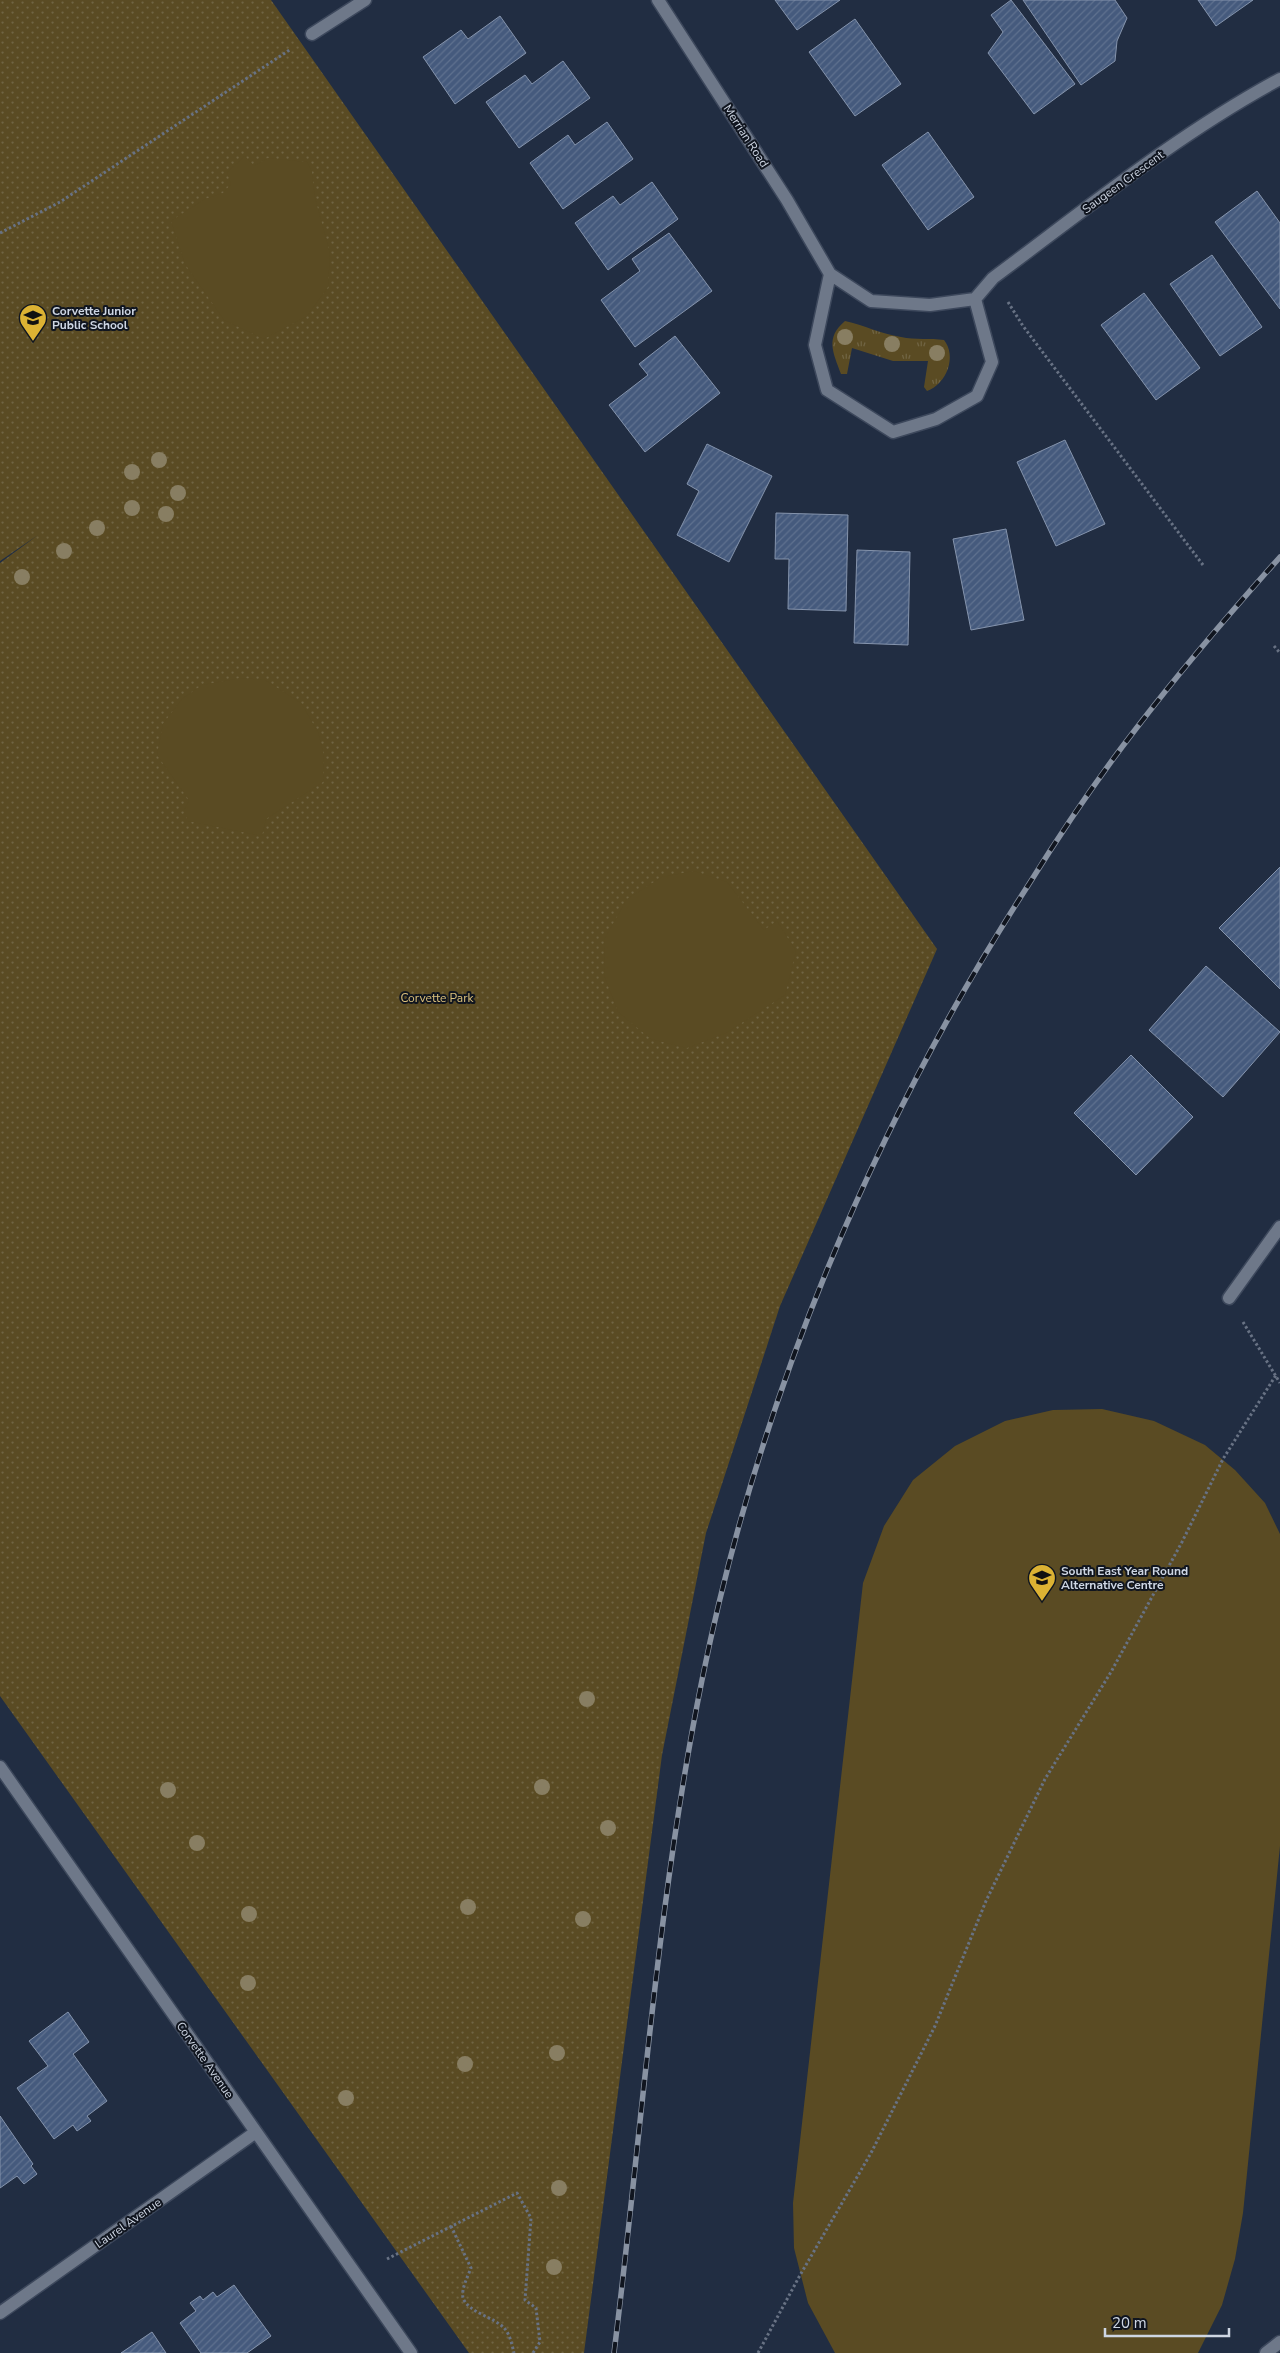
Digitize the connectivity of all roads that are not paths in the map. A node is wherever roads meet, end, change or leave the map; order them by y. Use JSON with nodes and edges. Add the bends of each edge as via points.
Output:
{"nodes":[{"id":1,"x":365,"y":0,"type":"edge"},
{"id":2,"x":658,"y":0,"type":"edge"},
{"id":3,"x":312,"y":34,"type":"road end"},
{"id":4,"x":1280,"y":79,"type":"edge"},
{"id":5,"x":830,"y":274,"type":"junction"},
{"id":6,"x":975,"y":299,"type":"junction"},
{"id":7,"x":1280,"y":1227,"type":"edge"},
{"id":8,"x":1229,"y":1298,"type":"road end"},
{"id":9,"x":0,"y":1767,"type":"edge"},
{"id":10,"x":256,"y":2132,"type":"junction"},
{"id":11,"x":0,"y":2313,"type":"edge"},
{"id":12,"x":1280,"y":2342,"type":"edge"},
{"id":13,"x":411,"y":2353,"type":"edge"},
{"id":14,"x":1266,"y":2353,"type":"edge"}],
"edges":[{"from":1,"to":3,"type":"street"},
{"from":2,"to":5,"type":"street","name":"Merrian Road","via":[[787,200]]},
{"from":4,"to":6,"type":"street","name":"Saugeen Crescent","via":[[1238,102],[1130,176],[993,278]]},
{"from":5,"to":6,"type":"street","name":"Merrian Road","via":[[871,301],[930,305]]},
{"from":5,"to":6,"type":"street","via":[[815,345],[826,390],[893,432],[936,419],[977,396],[992,362]]},
{"from":7,"to":8,"type":"street"},
{"from":9,"to":10,"type":"street","name":"Corvette Avenue"},
{"from":10,"to":11,"type":"street","name":"Laurel Avenue"},
{"from":10,"to":13,"type":"street","name":"Corvette Avenue"},
{"from":12,"to":14,"type":"street"}]}
